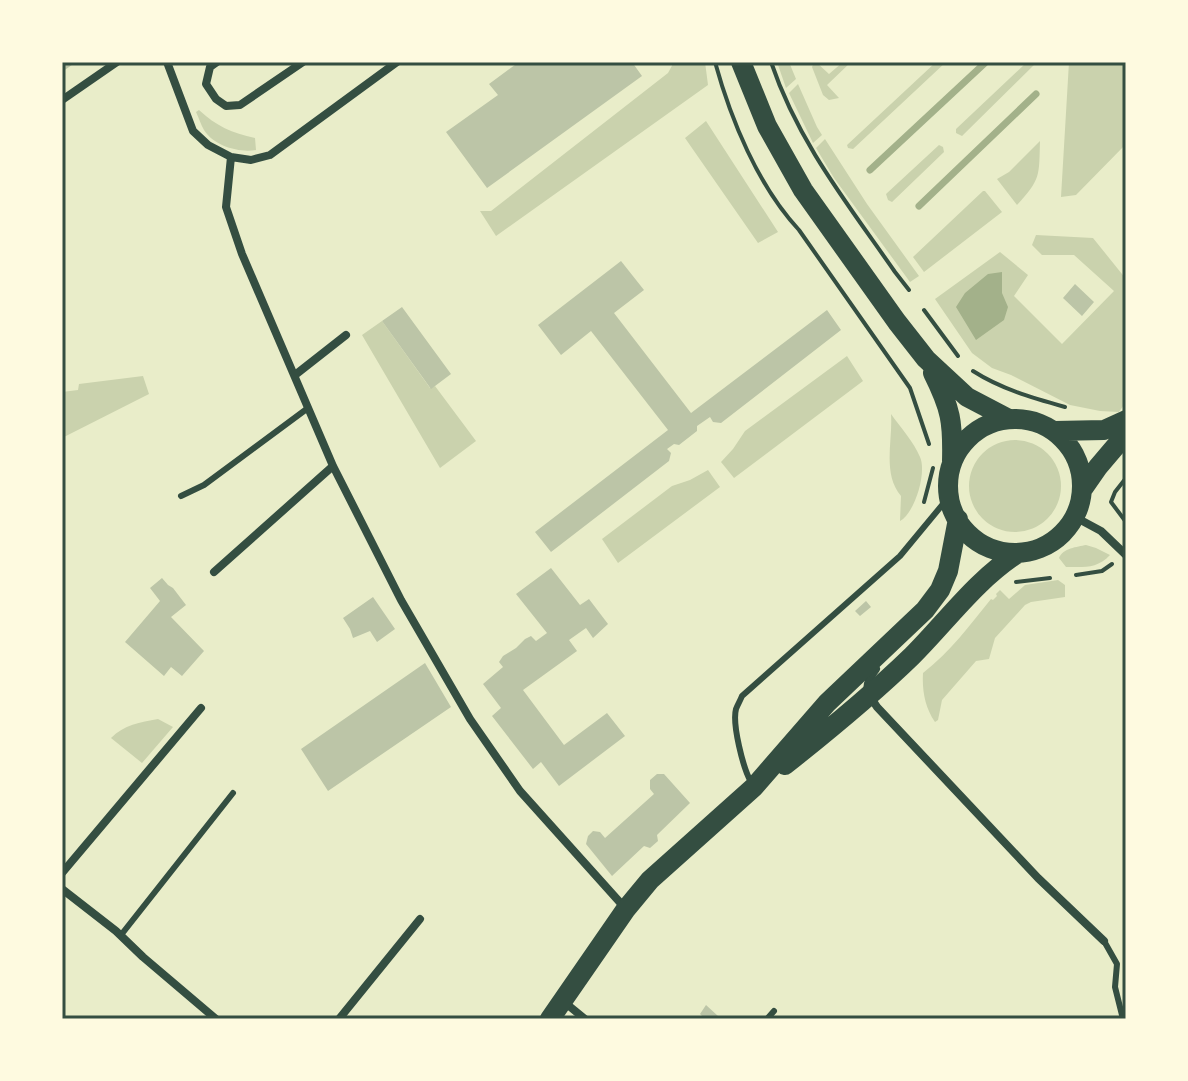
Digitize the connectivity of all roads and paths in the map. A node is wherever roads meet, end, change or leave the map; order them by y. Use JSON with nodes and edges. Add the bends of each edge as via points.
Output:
{"nodes":[{"id":1,"x":117,"y":62,"type":"edge"},
{"id":2,"x":167,"y":62,"type":"edge"},
{"id":3,"x":217,"y":62,"type":"edge"},
{"id":4,"x":303,"y":62,"type":"edge"},
{"id":5,"x":380,"y":62,"type":"edge"},
{"id":6,"x":397,"y":62,"type":"edge"},
{"id":7,"x":715,"y":62,"type":"edge"},
{"id":8,"x":741,"y":62,"type":"edge"},
{"id":9,"x":771,"y":62,"type":"edge"},
{"id":10,"x":387,"y":70,"type":"junction"},
{"id":11,"x":62,"y":100,"type":"edge"},
{"id":12,"x":231,"y":157,"type":"junction"},
{"id":13,"x":909,"y":290,"type":"dead end"},
{"id":14,"x":924,"y":310,"type":"dead end"},
{"id":15,"x":346,"y":335,"type":"dead end"},
{"id":16,"x":926,"y":359,"type":"junction"},
{"id":17,"x":295,"y":375,"type":"junction"},
{"id":18,"x":308,"y":408,"type":"junction"},
{"id":19,"x":1068,"y":409,"type":"dead end"},
{"id":20,"x":1009,"y":419,"type":"junction"},
{"id":21,"x":1126,"y":420,"type":"edge"},
{"id":22,"x":1055,"y":431,"type":"junction"},
{"id":23,"x":1126,"y":434,"type":"edge"},
{"id":24,"x":931,"y":456,"type":"dead end"},
{"id":25,"x":943,"y":464,"type":"junction"},
{"id":26,"x":333,"y":466,"type":"junction"},
{"id":27,"x":1126,"y":478,"type":"edge"},
{"id":28,"x":1082,"y":490,"type":"junction"},
{"id":29,"x":181,"y":496,"type":"dead end"},
{"id":30,"x":948,"y":498,"type":"junction"},
{"id":31,"x":923,"y":508,"type":"dead end"},
{"id":32,"x":1075,"y":517,"type":"junction"},
{"id":33,"x":958,"y":519,"type":"junction"},
{"id":34,"x":1126,"y":522,"type":"edge"},
{"id":35,"x":1018,"y":553,"type":"junction"},
{"id":36,"x":1126,"y":555,"type":"edge"},
{"id":37,"x":1110,"y":567,"type":"dead end"},
{"id":38,"x":214,"y":572,"type":"dead end"},
{"id":39,"x":1076,"y":575,"type":"dead end"},
{"id":40,"x":1050,"y":578,"type":"dead end"},
{"id":41,"x":1012,"y":583,"type":"dead end"},
{"id":42,"x":917,"y":619,"type":"junction"},
{"id":43,"x":868,"y":695,"type":"junction"},
{"id":44,"x":201,"y":708,"type":"dead end"},
{"id":45,"x":754,"y":787,"type":"junction"},
{"id":46,"x":233,"y":793,"type":"dead end"},
{"id":47,"x":62,"y":873,"type":"edge"},
{"id":48,"x":62,"y":889,"type":"edge"},
{"id":49,"x":626,"y":909,"type":"junction"},
{"id":50,"x":420,"y":919,"type":"dead end"},
{"id":51,"x":121,"y":935,"type":"junction"},
{"id":52,"x":1104,"y":941,"type":"joint"},
{"id":53,"x":562,"y":1001,"type":"junction"},
{"id":54,"x":774,"y":1011,"type":"dead end"},
{"id":55,"x":216,"y":1019,"type":"edge"},
{"id":56,"x":339,"y":1019,"type":"edge"},
{"id":57,"x":550,"y":1019,"type":"edge"},
{"id":58,"x":585,"y":1019,"type":"edge"},
{"id":59,"x":767,"y":1019,"type":"edge"},
{"id":60,"x":1123,"y":1019,"type":"edge"}],
"edges":[{"from":1,"to":11,"type":"street"},
{"from":2,"to":12,"type":"street","via":[[193,131]]},
{"from":3,"to":4,"type":"street","via":[[210,67],[206,84],[226,106],[240,105]]},
{"from":5,"to":10,"type":"street"},
{"from":6,"to":10,"type":"street"},
{"from":7,"to":24,"type":"path","via":[[740,137],[781,210],[910,388]]},
{"from":8,"to":16,"type":"main road","via":[[767,126],[803,190]]},
{"from":9,"to":13,"type":"path","via":[[810,150]]},
{"from":10,"to":12,"type":"street","via":[[270,155],[251,160]]},
{"from":12,"to":17,"type":"street","via":[[226,207]]},
{"from":14,"to":19,"type":"path","via":[[964,365],[988,380]]},
{"from":15,"to":17,"type":"street"},
{"from":16,"to":20,"type":"main road","via":[[967,397]]},
{"from":16,"to":25,"type":"main road","via":[[951,412],[953,432]]},
{"from":17,"to":18,"type":"street"},
{"from":18,"to":26,"type":"street"},
{"from":18,"to":29,"type":"lane","via":[[204,485]]},
{"from":20,"to":22,"type":"main road"},
{"from":20,"to":25,"type":"main road","via":[[976,432]]},
{"from":21,"to":22,"type":"main road","via":[[1104,430]]},
{"from":22,"to":28,"type":"main road","via":[[1076,457]]},
{"from":23,"to":28,"type":"main road"},
{"from":25,"to":30,"type":"main road"},
{"from":25,"to":31,"type":"path"},
{"from":26,"to":38,"type":"street"},
{"from":26,"to":49,"type":"street","via":[[401,600],[470,719],[520,791]]},
{"from":27,"to":34,"type":"path","via":[[1111,502]]},
{"from":28,"to":32,"type":"main road"},
{"from":30,"to":33,"type":"main road"},
{"from":30,"to":45,"type":"lane","via":[[900,556],[742,696],[736,721],[743,765]]},
{"from":32,"to":35,"type":"main road","via":[[1050,544]]},
{"from":32,"to":36,"type":"street","via":[[1101,531]]},
{"from":33,"to":35,"type":"main road","via":[[990,548]]},
{"from":33,"to":42,"type":"main road","via":[[948,571]]},
{"from":35,"to":43,"type":"main road","via":[[982,581]]},
{"from":37,"to":39,"type":"path"},
{"from":40,"to":41,"type":"path"},
{"from":42,"to":43,"type":"street","via":[[873,672]]},
{"from":42,"to":45,"type":"main road","via":[[827,703]]},
{"from":43,"to":45,"type":"main road"},
{"from":43,"to":52,"type":"street","via":[[1038,878]]},
{"from":44,"to":47,"type":"street"},
{"from":45,"to":49,"type":"main road","via":[[650,880]]},
{"from":46,"to":51,"type":"lane"},
{"from":48,"to":51,"type":"street"},
{"from":49,"to":53,"type":"main road"},
{"from":50,"to":56,"type":"street"},
{"from":51,"to":55,"type":"street"},
{"from":52,"to":60,"type":"lane","via":[[1117,964],[1115,987]]},
{"from":53,"to":57,"type":"main road"},
{"from":53,"to":58,"type":"street"},
{"from":54,"to":59,"type":"lane"}]}
